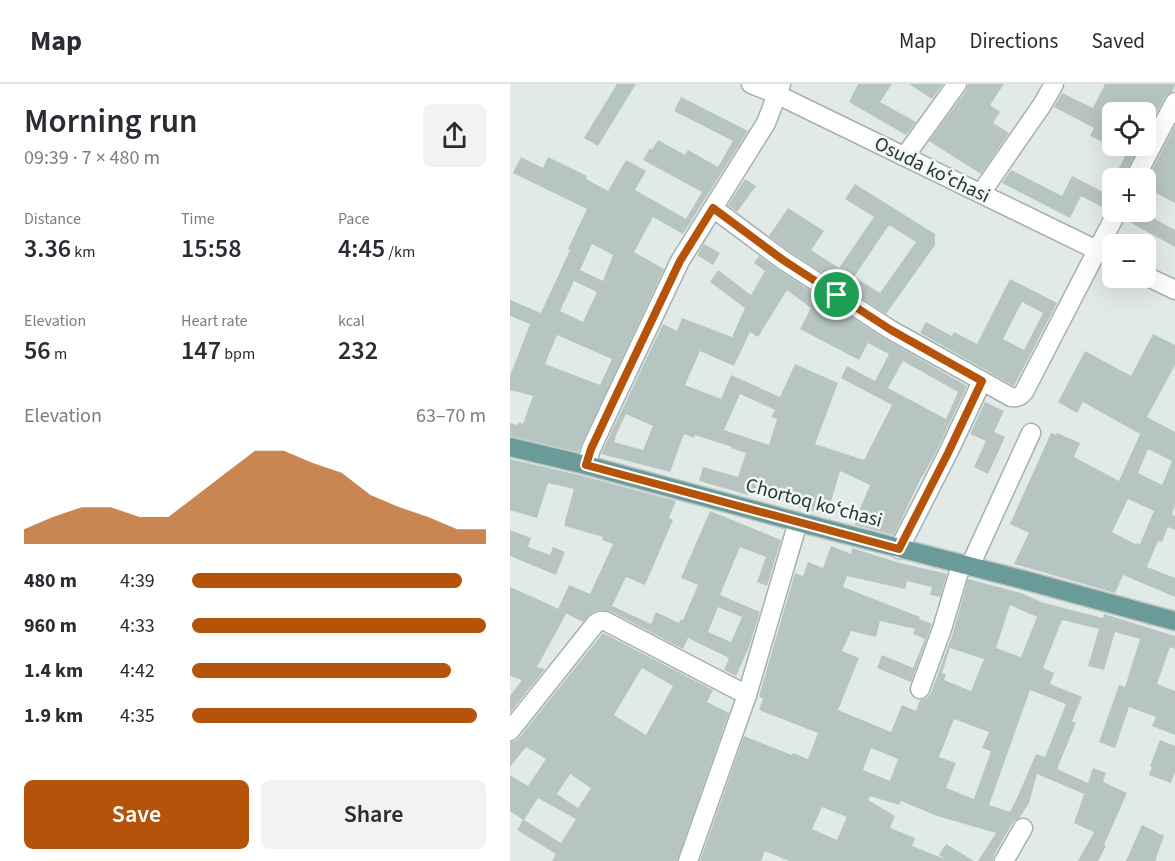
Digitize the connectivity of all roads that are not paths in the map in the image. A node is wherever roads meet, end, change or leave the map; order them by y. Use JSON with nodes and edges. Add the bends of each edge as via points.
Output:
{"nodes":[{"id":1,"x":751,"y":84,"type":"edge"},
{"id":2,"x":957,"y":84,"type":"edge"},
{"id":3,"x":1054,"y":84,"type":"edge"},
{"id":4,"x":778,"y":89,"type":"edge"},
{"id":5,"x":1175,"y":102,"type":"edge"},
{"id":6,"x":905,"y":156,"type":"junction"},
{"id":7,"x":1140,"y":168,"type":"edge"},
{"id":8,"x":981,"y":193,"type":"junction"},
{"id":9,"x":713,"y":208,"type":"junction"},
{"id":10,"x":1102,"y":252,"type":"edge"},
{"id":11,"x":1102,"y":258,"type":"edge"},
{"id":12,"x":1156,"y":281,"type":"edge"},
{"id":13,"x":1175,"y":290,"type":"edge"},
{"id":14,"x":982,"y":381,"type":"junction"},
{"id":15,"x":1031,"y":433,"type":"dead end"},
{"id":16,"x":510,"y":447,"type":"edge"},
{"id":17,"x":586,"y":465,"type":"junction"},
{"id":18,"x":798,"y":522,"type":"junction"},
{"id":19,"x":899,"y":549,"type":"junction"},
{"id":20,"x":966,"y":566,"type":"junction"},
{"id":21,"x":1175,"y":621,"type":"edge"},
{"id":22,"x":920,"y":688,"type":"dead end"},
{"id":23,"x":747,"y":695,"type":"junction"},
{"id":24,"x":510,"y":731,"type":"edge"},
{"id":25,"x":1023,"y":828,"type":"dead end"},
{"id":26,"x":688,"y":861,"type":"edge"},
{"id":27,"x":1004,"y":861,"type":"edge"}],
"edges":[{"from":1,"to":4,"type":"street","name":"Osuda koʻchasi"},
{"from":2,"to":6,"type":"street"},
{"from":3,"to":8,"type":"street"},
{"from":4,"to":6,"type":"street","name":"Osuda koʻchasi"},
{"from":4,"to":9,"type":"street","via":[[766,123]]},
{"from":5,"to":7,"type":"street"},
{"from":6,"to":8,"type":"street","name":"Osuda koʻchasi"},
{"from":8,"to":10,"type":"street","name":"Osuda koʻchasi"},
{"from":9,"to":14,"type":"street","via":[[783,260]]},
{"from":9,"to":17,"type":"street","via":[[680,261]]},
{"from":11,"to":14,"type":"street","via":[[1022,395],[1011,397]]},
{"from":12,"to":13,"type":"street"},
{"from":14,"to":19,"type":"street"},
{"from":15,"to":20,"type":"street"},
{"from":16,"to":17,"type":"main road","name":"Chortoq koʻchasi"},
{"from":17,"to":18,"type":"main road","name":"Chortoq koʻchasi"},
{"from":18,"to":19,"type":"main road","name":"Chortoq koʻchasi"},
{"from":18,"to":23,"type":"street"},
{"from":19,"to":20,"type":"main road","name":"Chortoq koʻchasi"},
{"from":20,"to":21,"type":"main road","name":"Chortoq koʻchasi"},
{"from":20,"to":22,"type":"street"},
{"from":23,"to":24,"type":"street","via":[[600,621]]},
{"from":23,"to":26,"type":"street"},
{"from":25,"to":27,"type":"street"}]}
